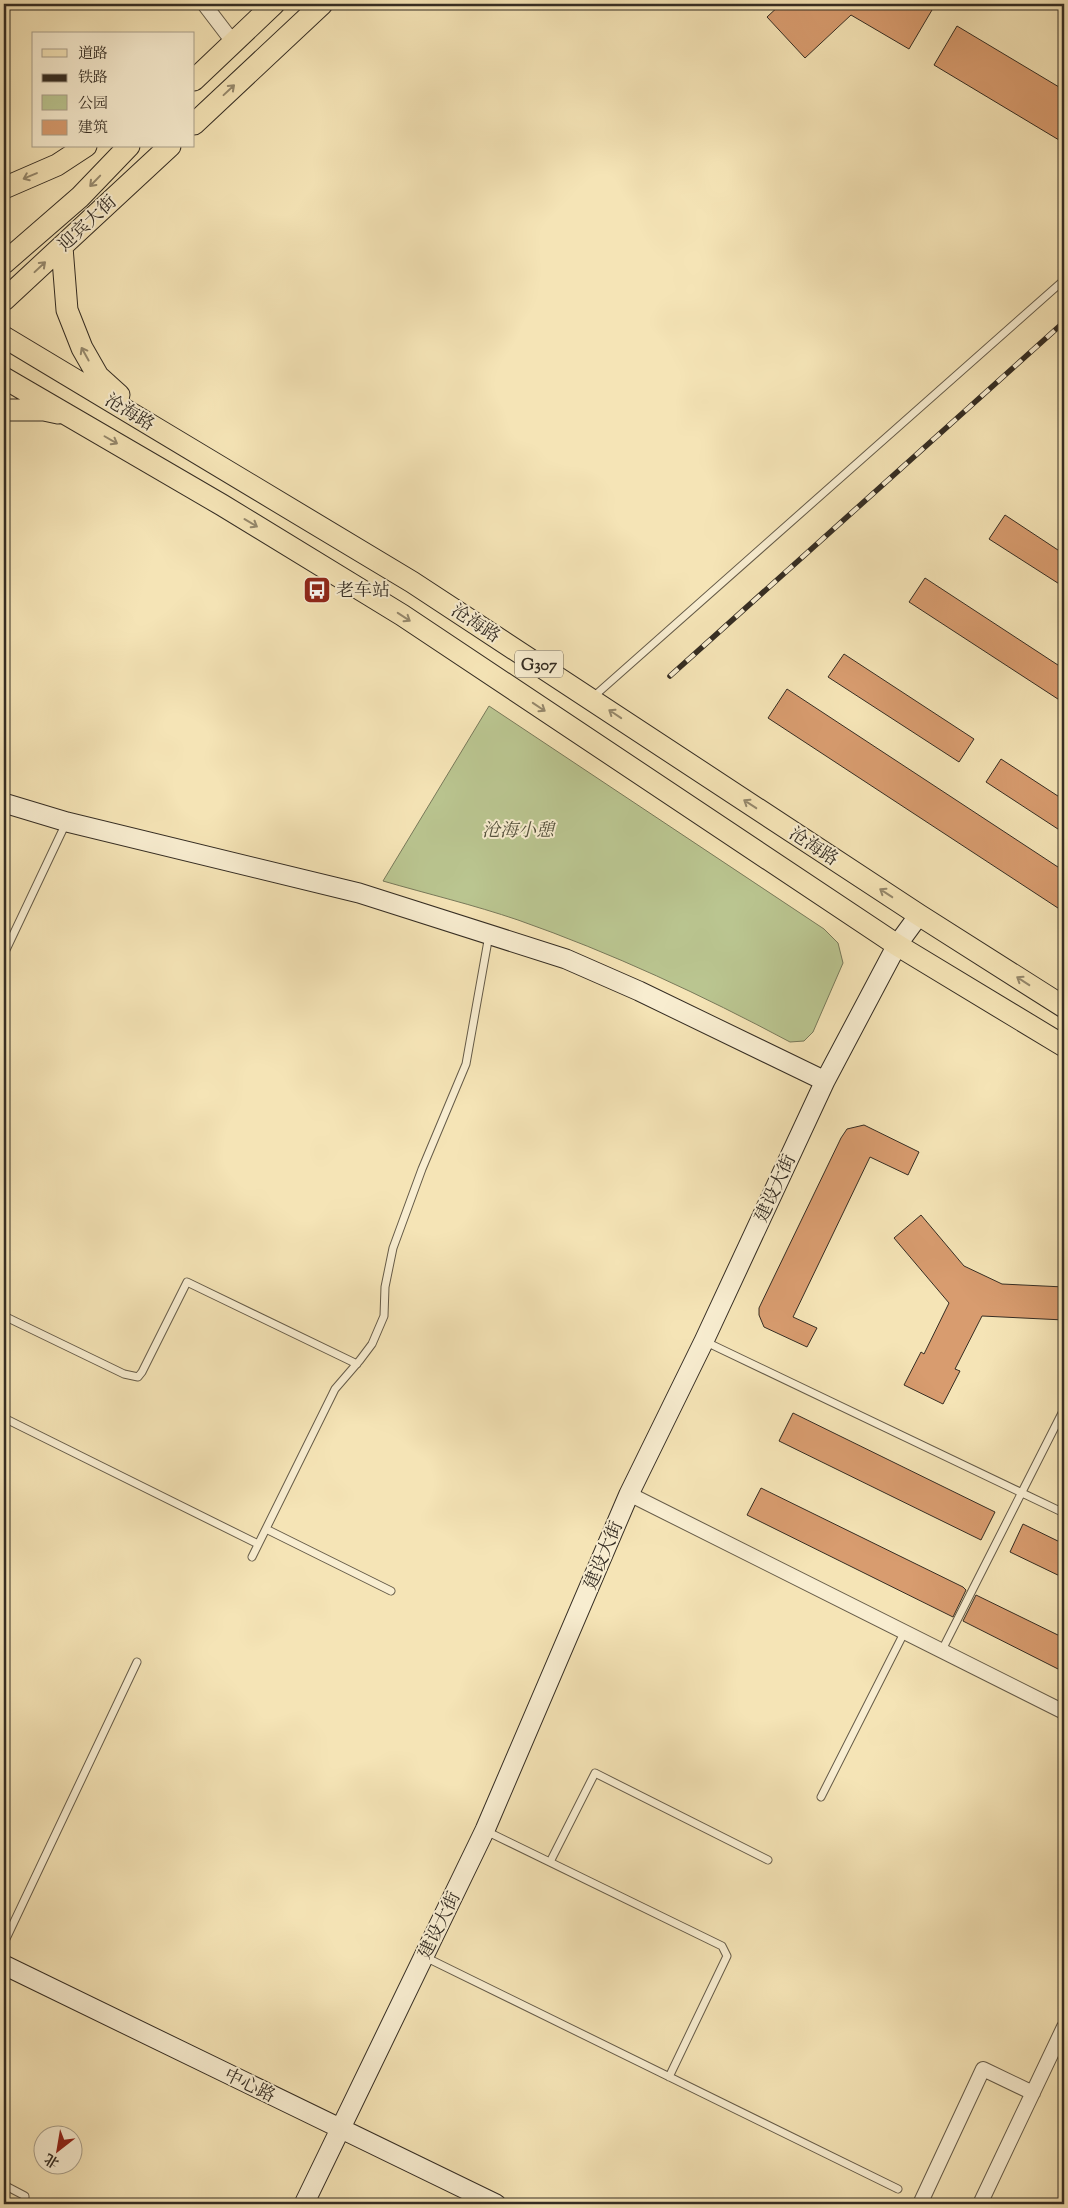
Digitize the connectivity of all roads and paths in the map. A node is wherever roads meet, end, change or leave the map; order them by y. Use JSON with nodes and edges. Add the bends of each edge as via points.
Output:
{"nodes":[{"id":1,"x":204,"y":4,"type":"edge"},
{"id":2,"x":274,"y":4,"type":"edge"},
{"id":3,"x":322,"y":4,"type":"edge"},
{"id":4,"x":233,"y":42,"type":"junction"},
{"id":5,"x":195,"y":78,"type":"edge"},
{"id":6,"x":195,"y":123,"type":"edge"},
{"id":7,"x":83,"y":148,"type":"edge"},
{"id":8,"x":127,"y":148,"type":"edge"},
{"id":9,"x":168,"y":148,"type":"edge"},
{"id":10,"x":4,"y":188,"type":"edge"},
{"id":11,"x":62,"y":247,"type":"junction"},
{"id":12,"x":4,"y":264,"type":"edge"},
{"id":13,"x":1064,"y":280,"type":"edge"},
{"id":14,"x":4,"y":300,"type":"edge"},
{"id":15,"x":4,"y":337,"type":"edge"},
{"id":16,"x":4,"y":378,"type":"edge"},
{"id":17,"x":4,"y":410,"type":"edge"},
{"id":18,"x":69,"y":415,"type":"junction"},
{"id":19,"x":154,"y":426,"type":"junction"},
{"id":20,"x":592,"y":699,"type":"junction"},
{"id":21,"x":4,"y":803,"type":"edge"},
{"id":22,"x":67,"y":822,"type":"junction"},
{"id":23,"x":919,"y":915,"type":"junction"},
{"id":24,"x":489,"y":933,"type":"junction"},
{"id":25,"x":897,"y":945,"type":"junction"},
{"id":26,"x":4,"y":954,"type":"edge"},
{"id":27,"x":1064,"y":1008,"type":"edge"},
{"id":28,"x":1064,"y":1046,"type":"edge"},
{"id":29,"x":824,"y":1081,"type":"junction"},
{"id":30,"x":4,"y":1316,"type":"edge"},
{"id":31,"x":704,"y":1341,"type":"junction"},
{"id":32,"x":357,"y":1364,"type":"junction"},
{"id":33,"x":1064,"y":1409,"type":"edge"},
{"id":34,"x":4,"y":1418,"type":"edge"},
{"id":35,"x":1022,"y":1493,"type":"junction"},
{"id":36,"x":629,"y":1494,"type":"junction"},
{"id":37,"x":1064,"y":1514,"type":"edge"},
{"id":38,"x":266,"y":1528,"type":"junction"},
{"id":39,"x":258,"y":1544,"type":"junction"},
{"id":40,"x":252,"y":1557,"type":"dead end"},
{"id":41,"x":391,"y":1592,"type":"dead end"},
{"id":42,"x":905,"y":1631,"type":"junction"},
{"id":43,"x":942,"y":1650,"type":"junction"},
{"id":44,"x":137,"y":1662,"type":"dead end"},
{"id":45,"x":1064,"y":1712,"type":"edge"},
{"id":46,"x":821,"y":1797,"type":"dead end"},
{"id":47,"x":485,"y":1830,"type":"junction"},
{"id":48,"x":768,"y":1860,"type":"dead end"},
{"id":49,"x":550,"y":1862,"type":"junction"},
{"id":50,"x":4,"y":1943,"type":"edge"},
{"id":51,"x":424,"y":1956,"type":"junction"},
{"id":52,"x":4,"y":1965,"type":"edge"},
{"id":53,"x":1064,"y":2027,"type":"edge"},
{"id":54,"x":669,"y":2076,"type":"junction"},
{"id":55,"x":1033,"y":2093,"type":"junction"},
{"id":56,"x":340,"y":2129,"type":"junction"},
{"id":57,"x":4,"y":2185,"type":"edge"},
{"id":58,"x":898,"y":2189,"type":"dead end"},
{"id":59,"x":25,"y":2204,"type":"edge"},
{"id":60,"x":304,"y":2204,"type":"edge"},
{"id":61,"x":496,"y":2204,"type":"edge"},
{"id":62,"x":920,"y":2204,"type":"edge"},
{"id":63,"x":980,"y":2204,"type":"edge"}],
"edges":[{"from":1,"to":4,"type":"street"},
{"from":2,"to":4,"type":"main road"},
{"from":6,"to":3,"type":"main road","one_way":true},
{"from":4,"to":5,"type":"main road"},
{"from":7,"to":10,"type":"main road","one_way":true,"via":[[57,165]]},
{"from":8,"to":12,"type":"main road","name":"迎宾大街","one_way":true,"via":[[80,197]]},
{"from":9,"to":11,"type":"main road","name":"迎宾大街"},
{"from":14,"to":11,"type":"main road","name":"迎宾大街","one_way":true},
{"from":19,"to":11,"type":"main road","one_way":true,"via":[[98,376],[82,348],[67,310]]},
{"from":13,"to":20,"type":"lane"},
{"from":15,"to":19,"type":"main road","name":"沧海路","number":"G307"},
{"from":16,"to":18,"type":"main road","name":"沧海路","number":"G307"},
{"from":17,"to":18,"type":"main road","via":[[44,410]]},
{"from":18,"to":25,"type":"main road","name":"沧海路","number":"G307","one_way":true,"via":[[402,616]]},
{"from":19,"to":20,"type":"main road","name":"沧海路","number":"G307","via":[[412,582]]},
{"from":23,"to":20,"type":"main road","name":"沧海路","number":"G307","one_way":true},
{"from":21,"to":22,"type":"street"},
{"from":22,"to":24,"type":"street","via":[[359,892]]},
{"from":22,"to":26,"type":"lane"},
{"from":23,"to":25,"type":"street","name":"建设大街"},
{"from":27,"to":23,"type":"main road","name":"沧海路","number":"G307","one_way":true},
{"from":24,"to":29,"type":"street","via":[[566,959],[630,987]]},
{"from":24,"to":32,"type":"lane","via":[[466,1064],[393,1248],[385,1287],[384,1316],[372,1344]]},
{"from":25,"to":28,"type":"main road","name":"沧海路","number":"G307"},
{"from":25,"to":29,"type":"street","name":"建设大街"},
{"from":29,"to":31,"type":"street","name":"建设大街"},
{"from":30,"to":32,"type":"lane","via":[[124,1374],[138,1377],[187,1282]]},
{"from":31,"to":35,"type":"lane"},
{"from":31,"to":36,"type":"street","name":"建设大街"},
{"from":32,"to":38,"type":"lane","via":[[335,1389]]},
{"from":33,"to":35,"type":"lane"},
{"from":34,"to":39,"type":"lane"},
{"from":35,"to":37,"type":"lane"},
{"from":35,"to":43,"type":"lane"},
{"from":36,"to":42,"type":"street"},
{"from":36,"to":47,"type":"street","name":"建设大街"},
{"from":38,"to":39,"type":"lane"},
{"from":38,"to":41,"type":"lane"},
{"from":39,"to":40,"type":"lane"},
{"from":42,"to":43,"type":"street"},
{"from":42,"to":46,"type":"lane"},
{"from":43,"to":45,"type":"street"},
{"from":44,"to":50,"type":"lane"},
{"from":47,"to":49,"type":"lane"},
{"from":47,"to":51,"type":"street","name":"建设大街"},
{"from":48,"to":49,"type":"lane","via":[[595,1773]]},
{"from":49,"to":54,"type":"lane","via":[[722,1946],[727,1956]]},
{"from":51,"to":54,"type":"lane"},
{"from":51,"to":56,"type":"street","name":"建设大街"},
{"from":52,"to":56,"type":"street","name":"中心路"},
{"from":53,"to":55,"type":"street"},
{"from":54,"to":58,"type":"lane"},
{"from":55,"to":62,"type":"street","via":[[983,2069]]},
{"from":55,"to":63,"type":"street"},
{"from":56,"to":60,"type":"street","name":"建设大街"},
{"from":56,"to":61,"type":"street","name":"中心路"},
{"from":57,"to":59,"type":"lane","via":[[25,2196]]}]}
